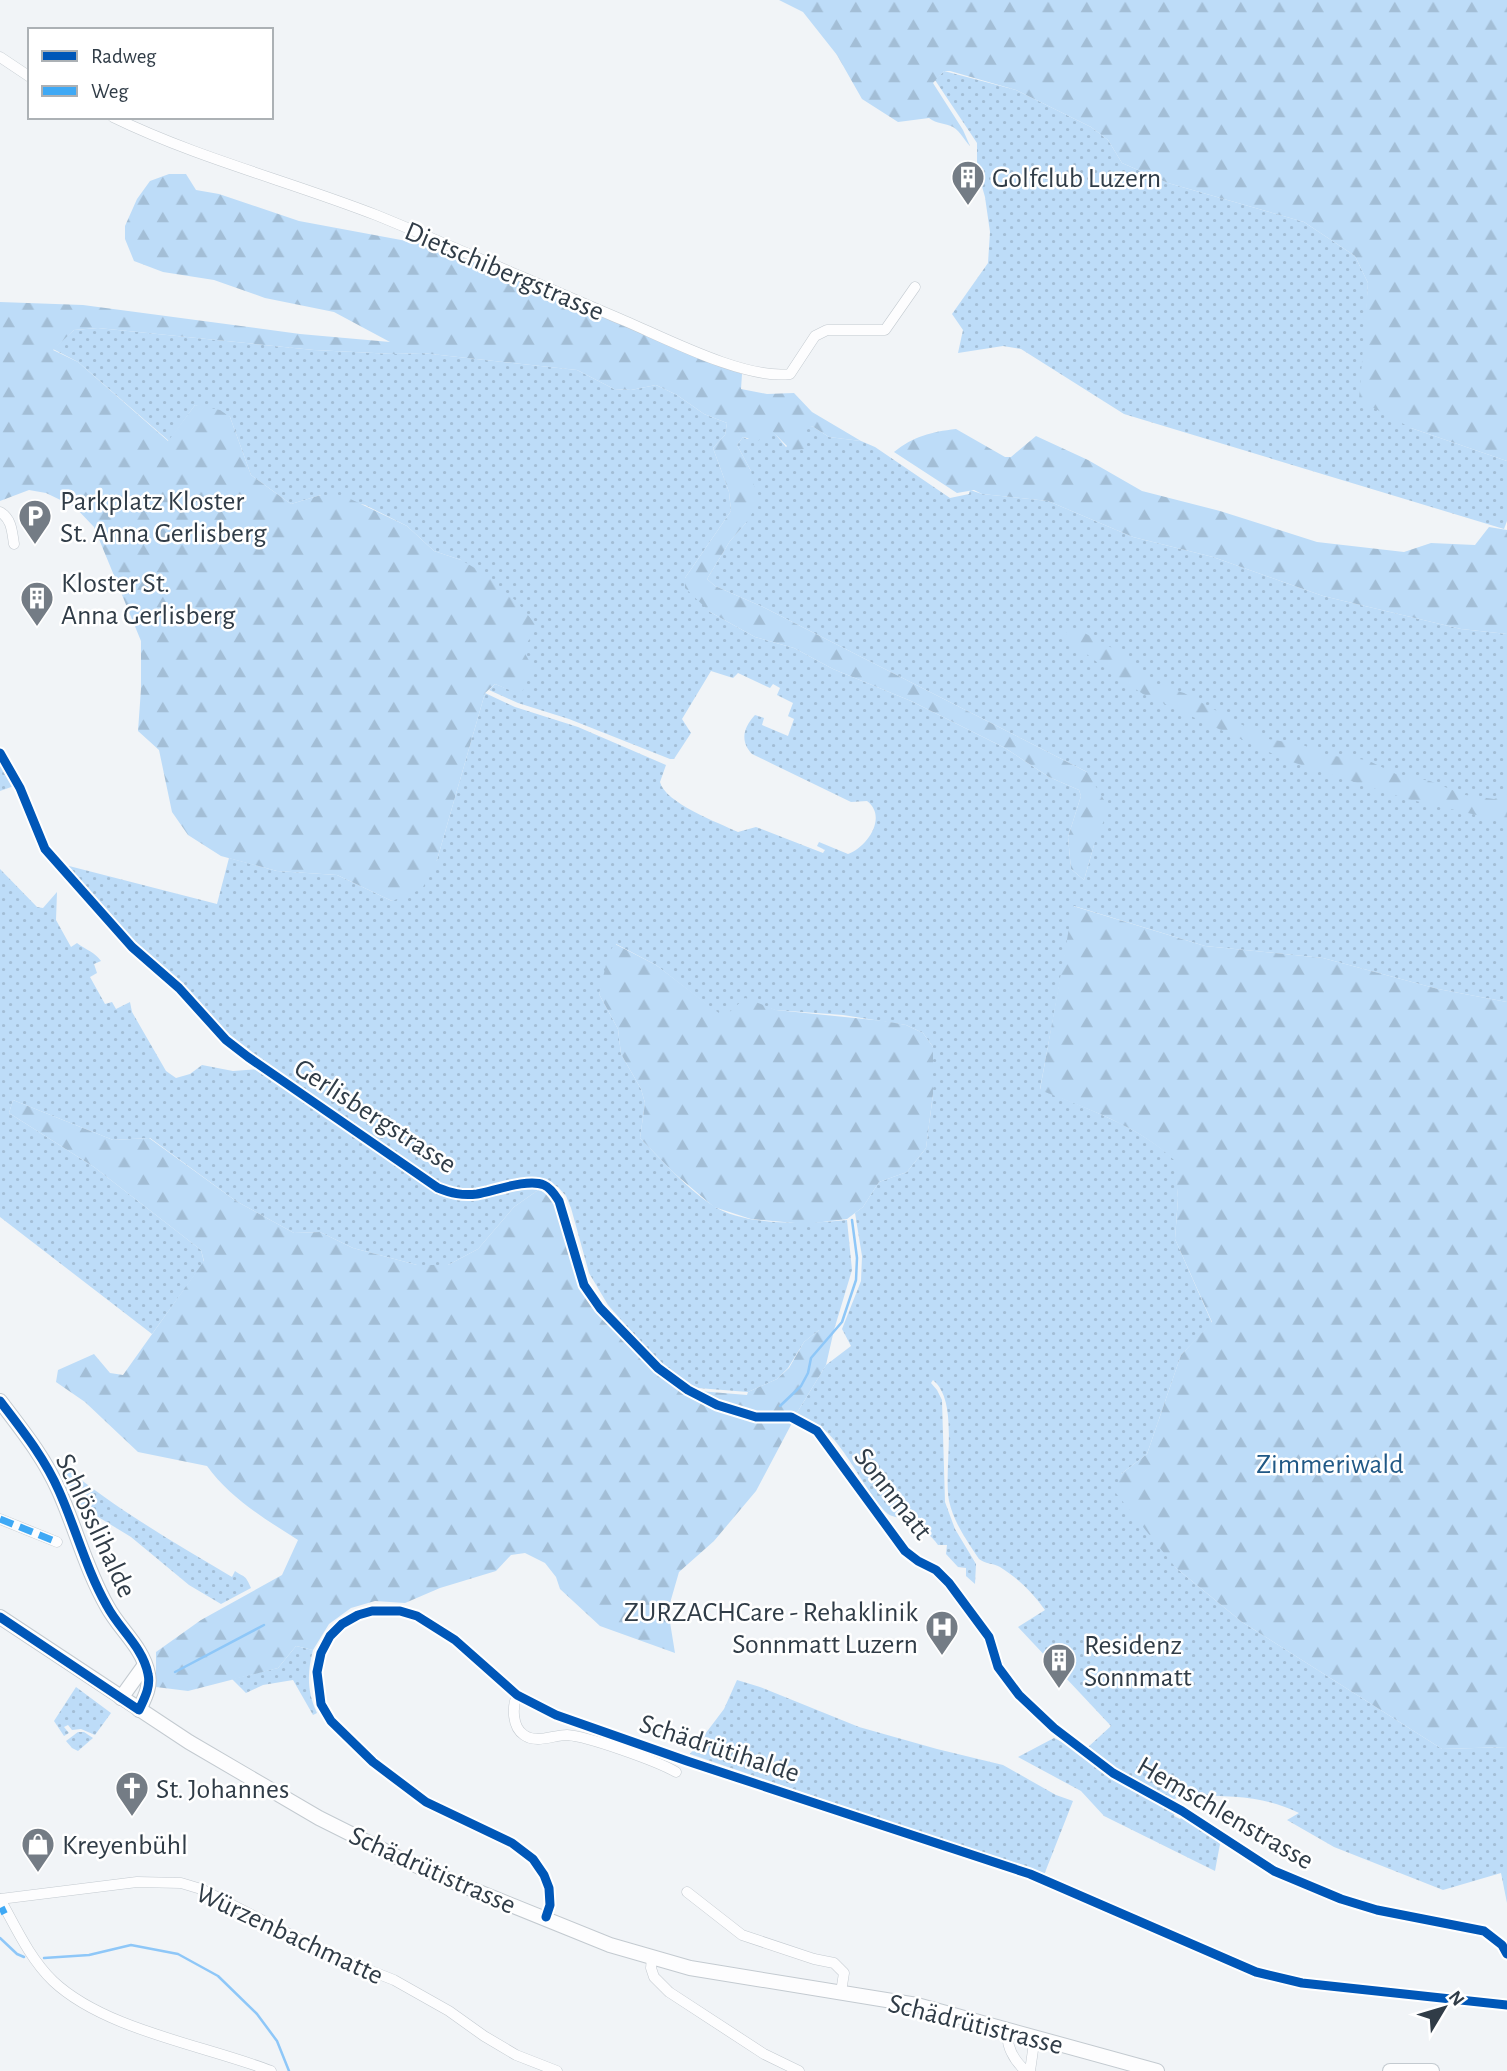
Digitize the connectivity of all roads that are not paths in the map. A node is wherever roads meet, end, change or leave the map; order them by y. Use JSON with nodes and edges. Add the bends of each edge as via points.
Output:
{"nodes":[{"id":1,"x":0,"y":57,"type":"edge"},
{"id":2,"x":28,"y":76,"type":"edge"},
{"id":3,"x":118,"y":119,"type":"edge"},
{"id":4,"x":915,"y":287,"type":"dead end"},
{"id":5,"x":0,"y":512,"type":"edge"},
{"id":6,"x":14,"y":544,"type":"dead end"},
{"id":7,"x":0,"y":753,"type":"edge"},
{"id":8,"x":0,"y":1401,"type":"edge"},
{"id":9,"x":802,"y":1422,"type":"joint"},
{"id":10,"x":0,"y":1519,"type":"edge"},
{"id":11,"x":57,"y":1542,"type":"dead end"},
{"id":12,"x":0,"y":1617,"type":"edge"},
{"id":13,"x":144,"y":1666,"type":"junction"},
{"id":14,"x":517,"y":1695,"type":"junction"},
{"id":15,"x":1019,"y":1695,"type":"joint"},
{"id":16,"x":121,"y":1698,"type":"junction"},
{"id":17,"x":139,"y":1710,"type":"junction"},
{"id":18,"x":676,"y":1772,"type":"dead end"},
{"id":19,"x":687,"y":1892,"type":"dead end"},
{"id":20,"x":0,"y":1899,"type":"edge"},
{"id":21,"x":545,"y":1917,"type":"junction"},
{"id":22,"x":1507,"y":1954,"type":"edge"},
{"id":23,"x":652,"y":1958,"type":"junction"},
{"id":24,"x":841,"y":1993,"type":"junction"},
{"id":25,"x":1507,"y":2004,"type":"edge"},
{"id":26,"x":1009,"y":2029,"type":"junction"},
{"id":27,"x":1035,"y":2036,"type":"junction"},
{"id":28,"x":271,"y":2071,"type":"edge"},
{"id":29,"x":557,"y":2071,"type":"edge"},
{"id":30,"x":799,"y":2071,"type":"edge"},
{"id":31,"x":1028,"y":2071,"type":"edge"},
{"id":32,"x":1157,"y":2071,"type":"edge"},
{"id":33,"x":1390,"y":2071,"type":"edge"},
{"id":34,"x":1432,"y":2071,"type":"edge"}],
"edges":[{"from":1,"to":2,"type":"street"},
{"from":3,"to":4,"type":"street","name":"Dietschibergstrasse","via":[[188,150],[378,216],[755,373],[790,374],[816,336],[827,330],[885,330]]},
{"from":5,"to":6,"type":"street","via":[[10,524]]},
{"from":7,"to":9,"type":"street","name":"Gerlisbergstrasse","via":[[53,860],[226,1040],[438,1188],[475,1194],[532,1183],[544,1185],[559,1201],[584,1285],[658,1368],[717,1405],[756,1417],[791,1417]]},
{"from":8,"to":13,"type":"main road","name":"Schlösslihalde","via":[[43,1459],[95,1583]]},
{"from":9,"to":15,"type":"street","name":"Sonnmatt","via":[[827,1442],[905,1550],[949,1583],[989,1637],[998,1667]]},
{"from":10,"to":11,"type":"street"},
{"from":12,"to":16,"type":"main road","name":"Schädrütistrasse"},
{"from":13,"to":16,"type":"main road"},
{"from":13,"to":17,"type":"main road","name":"Schlösslihalde","via":[[148,1688]]},
{"from":14,"to":18,"type":"street","name":"Schädrütihalde","via":[[515,1719],[524,1736],[583,1738]]},
{"from":14,"to":21,"type":"street","name":"Schädrütihalde","via":[[455,1640],[417,1616],[400,1611],[372,1611],[342,1624],[321,1653],[317,1672],[321,1704],[331,1721],[373,1762],[426,1802],[512,1843],[533,1859],[549,1888]]},
{"from":14,"to":25,"type":"street","name":"Schädrütihalde","via":[[586,1727],[1030,1874],[1256,1972],[1303,1983]]},
{"from":15,"to":22,"type":"street","name":"Hemschlenstrasse","via":[[1113,1773],[1274,1871],[1377,1910],[1484,1931]]},
{"from":16,"to":17,"type":"main road","name":"Schädrütistrasse"},
{"from":17,"to":21,"type":"main road","name":"Schädrütistrasse","via":[[270,1791],[371,1845]]},
{"from":19,"to":24,"type":"street","via":[[747,1938],[837,1965],[844,1976]]},
{"from":20,"to":28,"type":"street","via":[[41,1968],[68,1993],[142,2029]]},
{"from":20,"to":29,"type":"street","name":"Würzenbachmatte","via":[[137,1882],[201,1889],[328,1954],[394,1980],[516,2055]]},
{"from":21,"to":23,"type":"main road","name":"Schädrütistrasse"},
{"from":23,"to":24,"type":"main road","name":"Schädrütistrasse"},
{"from":23,"to":30,"type":"street","via":[[654,1977],[669,1992],[764,2054]]},
{"from":24,"to":26,"type":"main road","name":"Schädrütistrasse","via":[[917,2005]]},
{"from":26,"to":27,"type":"main road","name":"Schädrütistrasse"},
{"from":26,"to":31,"type":"street","via":[[1011,2051]]},
{"from":27,"to":31,"type":"street"},
{"from":27,"to":32,"type":"main road","name":"Schädrütistrasse"},
{"from":33,"to":34,"type":"main road"}]}
